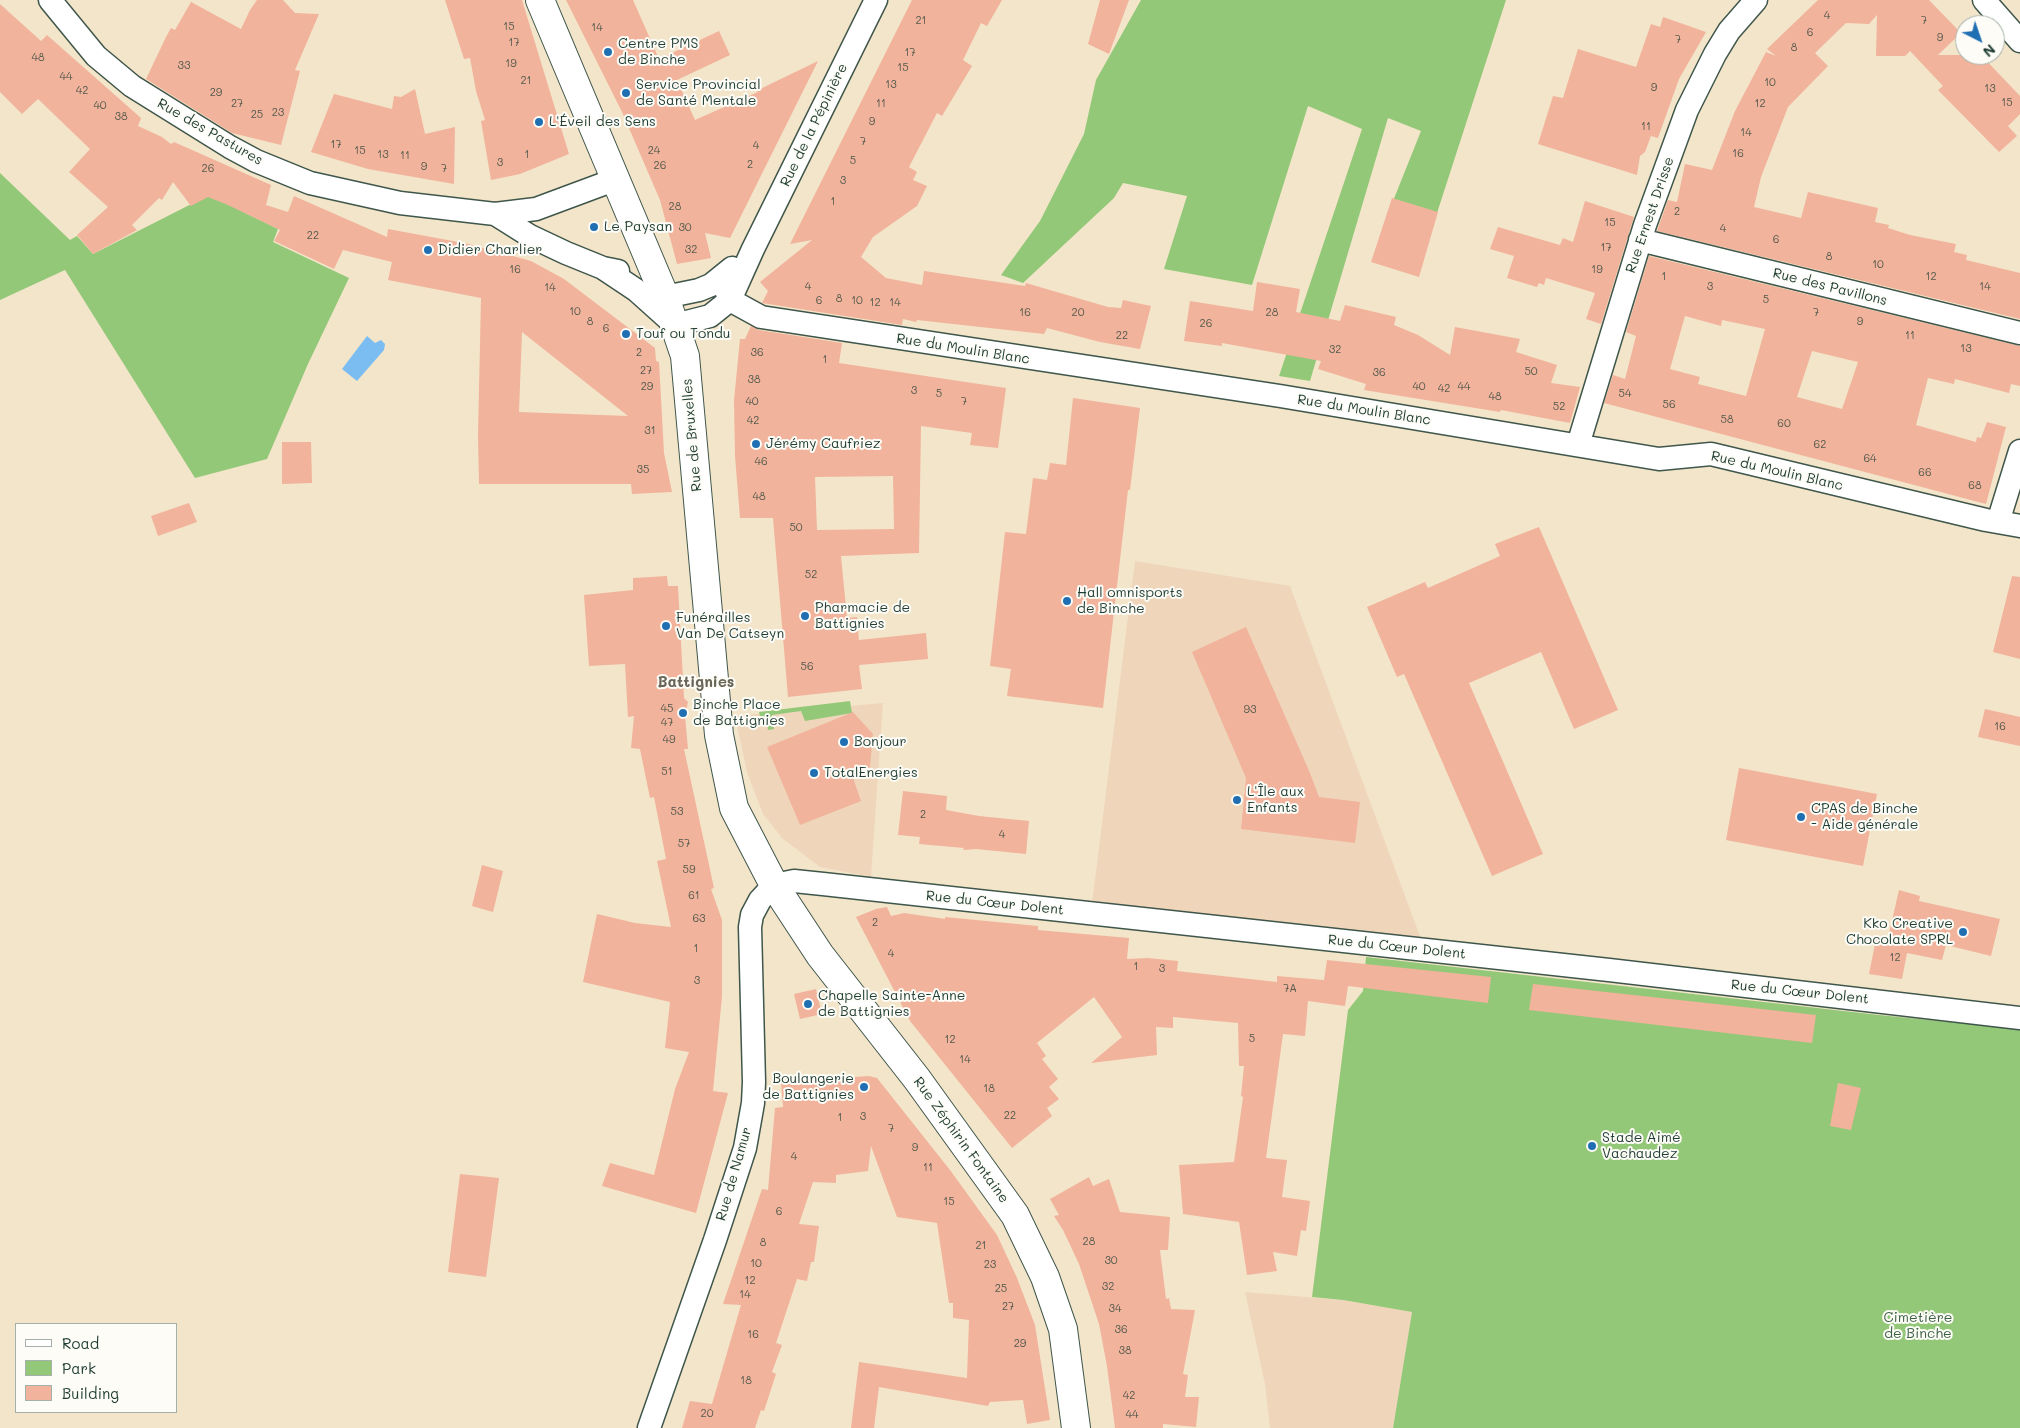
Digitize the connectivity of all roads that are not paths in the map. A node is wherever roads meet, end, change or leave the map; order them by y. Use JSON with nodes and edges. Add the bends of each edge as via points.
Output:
{"nodes":[{"id":1,"x":50,"y":0,"type":"edge"},
{"id":2,"x":540,"y":0,"type":"edge"},
{"id":3,"x":876,"y":0,"type":"edge"},
{"id":4,"x":1756,"y":0,"type":"edge"},
{"id":5,"x":1984,"y":0,"type":"edge"},
{"id":6,"x":2020,"y":41,"type":"edge"},
{"id":7,"x":614,"y":180,"type":"junction"},
{"id":8,"x":495,"y":214,"type":"junction"},
{"id":9,"x":1640,"y":240,"type":"junction"},
{"id":10,"x":753,"y":249,"type":"junction"},
{"id":11,"x":603,"y":268,"type":"junction"},
{"id":12,"x":654,"y":272,"type":"junction"},
{"id":13,"x":721,"y":278,"type":"junction"},
{"id":14,"x":665,"y":296,"type":"junction"},
{"id":15,"x":730,"y":300,"type":"junction"},
{"id":16,"x":675,"y":325,"type":"junction"},
{"id":17,"x":2020,"y":333,"type":"edge"},
{"id":18,"x":1578,"y":445,"type":"junction"},
{"id":19,"x":2020,"y":451,"type":"edge"},
{"id":20,"x":1998,"y":522,"type":"junction"},
{"id":21,"x":2020,"y":526,"type":"edge"},
{"id":22,"x":774,"y":885,"type":"junction"},
{"id":23,"x":2020,"y":1018,"type":"edge"},
{"id":24,"x":649,"y":1428,"type":"edge"},
{"id":25,"x":1076,"y":1428,"type":"edge"}],
"edges":[{"from":1,"to":8,"type":"street","name":"Rue des Pastures","via":[[96,56],[116,74],[256,161],[310,183],[400,204]]},
{"from":2,"to":7,"type":"main road","name":"Rue de Bruxelles"},
{"from":3,"to":10,"type":"street","name":"Rue de la Pépinière"},
{"from":4,"to":9,"type":"street","name":"Rue Ernest Drisse","via":[[1729,31],[1687,110]]},
{"from":5,"to":6,"type":"street"},
{"from":7,"to":8,"type":"street","name":"Rue des Pastures","via":[[536,209]]},
{"from":7,"to":12,"type":"main road","name":"Rue de Bruxelles"},
{"from":8,"to":11,"type":"street","name":"Rue des Pastures","via":[[530,236]]},
{"from":9,"to":17,"type":"street","name":"Rue des Pavillons"},
{"from":9,"to":18,"type":"street","name":"Rue Ernest Drisse"},
{"from":10,"to":13,"type":"street","name":"Rue de la Pépinière"},
{"from":10,"to":15,"type":"street","name":"Rue de la Pépinière"},
{"from":11,"to":12,"type":"street","name":"Rue des Pastures","via":[[634,274]]},
{"from":11,"to":16,"type":"street","name":"Rue des Pastures","via":[[636,290]]},
{"from":12,"to":14,"type":"main road","name":"Rue de Bruxelles"},
{"from":13,"to":14,"type":"street","name":"Rue de la Pépinière","via":[[699,290]]},
{"from":13,"to":15,"type":"street"},
{"from":14,"to":16,"type":"main road","name":"Rue de Bruxelles"},
{"from":15,"to":16,"type":"street","name":"Rue de la Pépinière","via":[[710,316]]},
{"from":15,"to":18,"type":"street","name":"Rue du Moulin Blanc","via":[[762,317]]},
{"from":16,"to":22,"type":"main road","name":"Rue de Bruxelles","via":[[686,356],[690,390],[718,735],[734,808]]},
{"from":18,"to":20,"type":"street","name":"Rue du Moulin Blanc","via":[[1659,459],[1711,454]]},
{"from":19,"to":20,"type":"street"},
{"from":20,"to":21,"type":"street","name":"Rue du Moulin Blanc"},
{"from":22,"to":23,"type":"street","name":"Rue du Cœur Dolent","via":[[794,882],[823,884]]},
{"from":22,"to":24,"type":"street","name":"Rue de Namur","via":[[760,900],[750,927],[754,1082],[745,1148]]},
{"from":22,"to":25,"type":"main road","name":"Rue Zéphirin Fontaine","via":[[820,955],[917,1079],[1015,1215],[1046,1277],[1063,1329]]}]}
